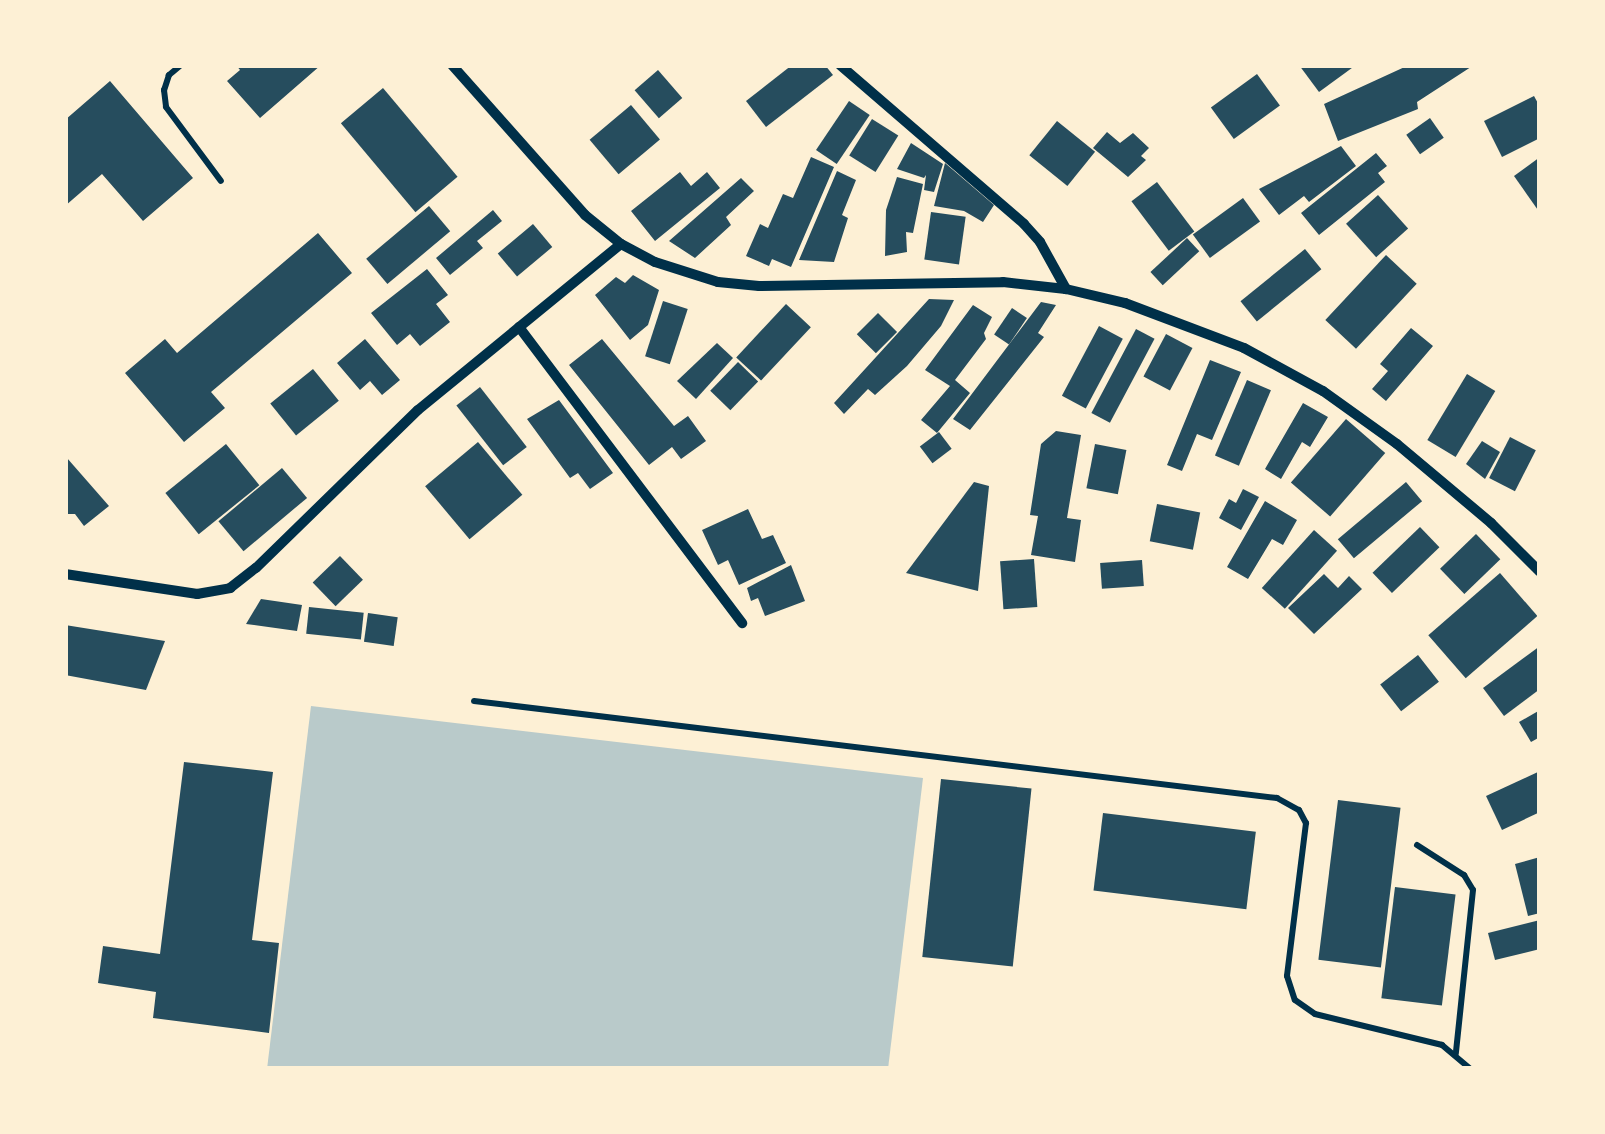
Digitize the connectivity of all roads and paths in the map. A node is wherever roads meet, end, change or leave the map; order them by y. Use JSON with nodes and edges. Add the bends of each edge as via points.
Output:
{"nodes":[{"id":1,"x":181,"y":65,"type":"edge"},
{"id":2,"x":452,"y":65,"type":"edge"},
{"id":3,"x":840,"y":65,"type":"edge"},
{"id":4,"x":221,"y":181,"type":"dead end"},
{"id":5,"x":621,"y":244,"type":"junction"},
{"id":6,"x":1066,"y":289,"type":"junction"},
{"id":7,"x":518,"y":327,"type":"junction"},
{"id":8,"x":1540,"y":572,"type":"edge"},
{"id":9,"x":65,"y":574,"type":"edge"},
{"id":10,"x":742,"y":623,"type":"dead end"},
{"id":11,"x":474,"y":701,"type":"dead end"},
{"id":12,"x":1417,"y":846,"type":"dead end"},
{"id":13,"x":1456,"y":1053,"type":"junction"},
{"id":14,"x":1471,"y":1069,"type":"edge"}],
"edges":[{"from":1,"to":4,"type":"lane","via":[[169,74],[166,107]]},
{"from":2,"to":5,"type":"street","via":[[577,207]]},
{"from":3,"to":6,"type":"street","via":[[1024,224]]},
{"from":5,"to":6,"type":"street","via":[[688,274],[759,286],[968,281]]},
{"from":5,"to":7,"type":"street"},
{"from":6,"to":8,"type":"street","via":[[1244,348],[1323,391],[1397,444]]},
{"from":7,"to":9,"type":"street","via":[[418,410],[230,588],[198,594]]},
{"from":7,"to":10,"type":"street"},
{"from":11,"to":13,"type":"lane","via":[[1278,798],[1299,810],[1306,823],[1287,976],[1295,1000],[1315,1014]]},
{"from":12,"to":13,"type":"lane","via":[[1464,875],[1473,890]]},
{"from":13,"to":14,"type":"lane"}]}
